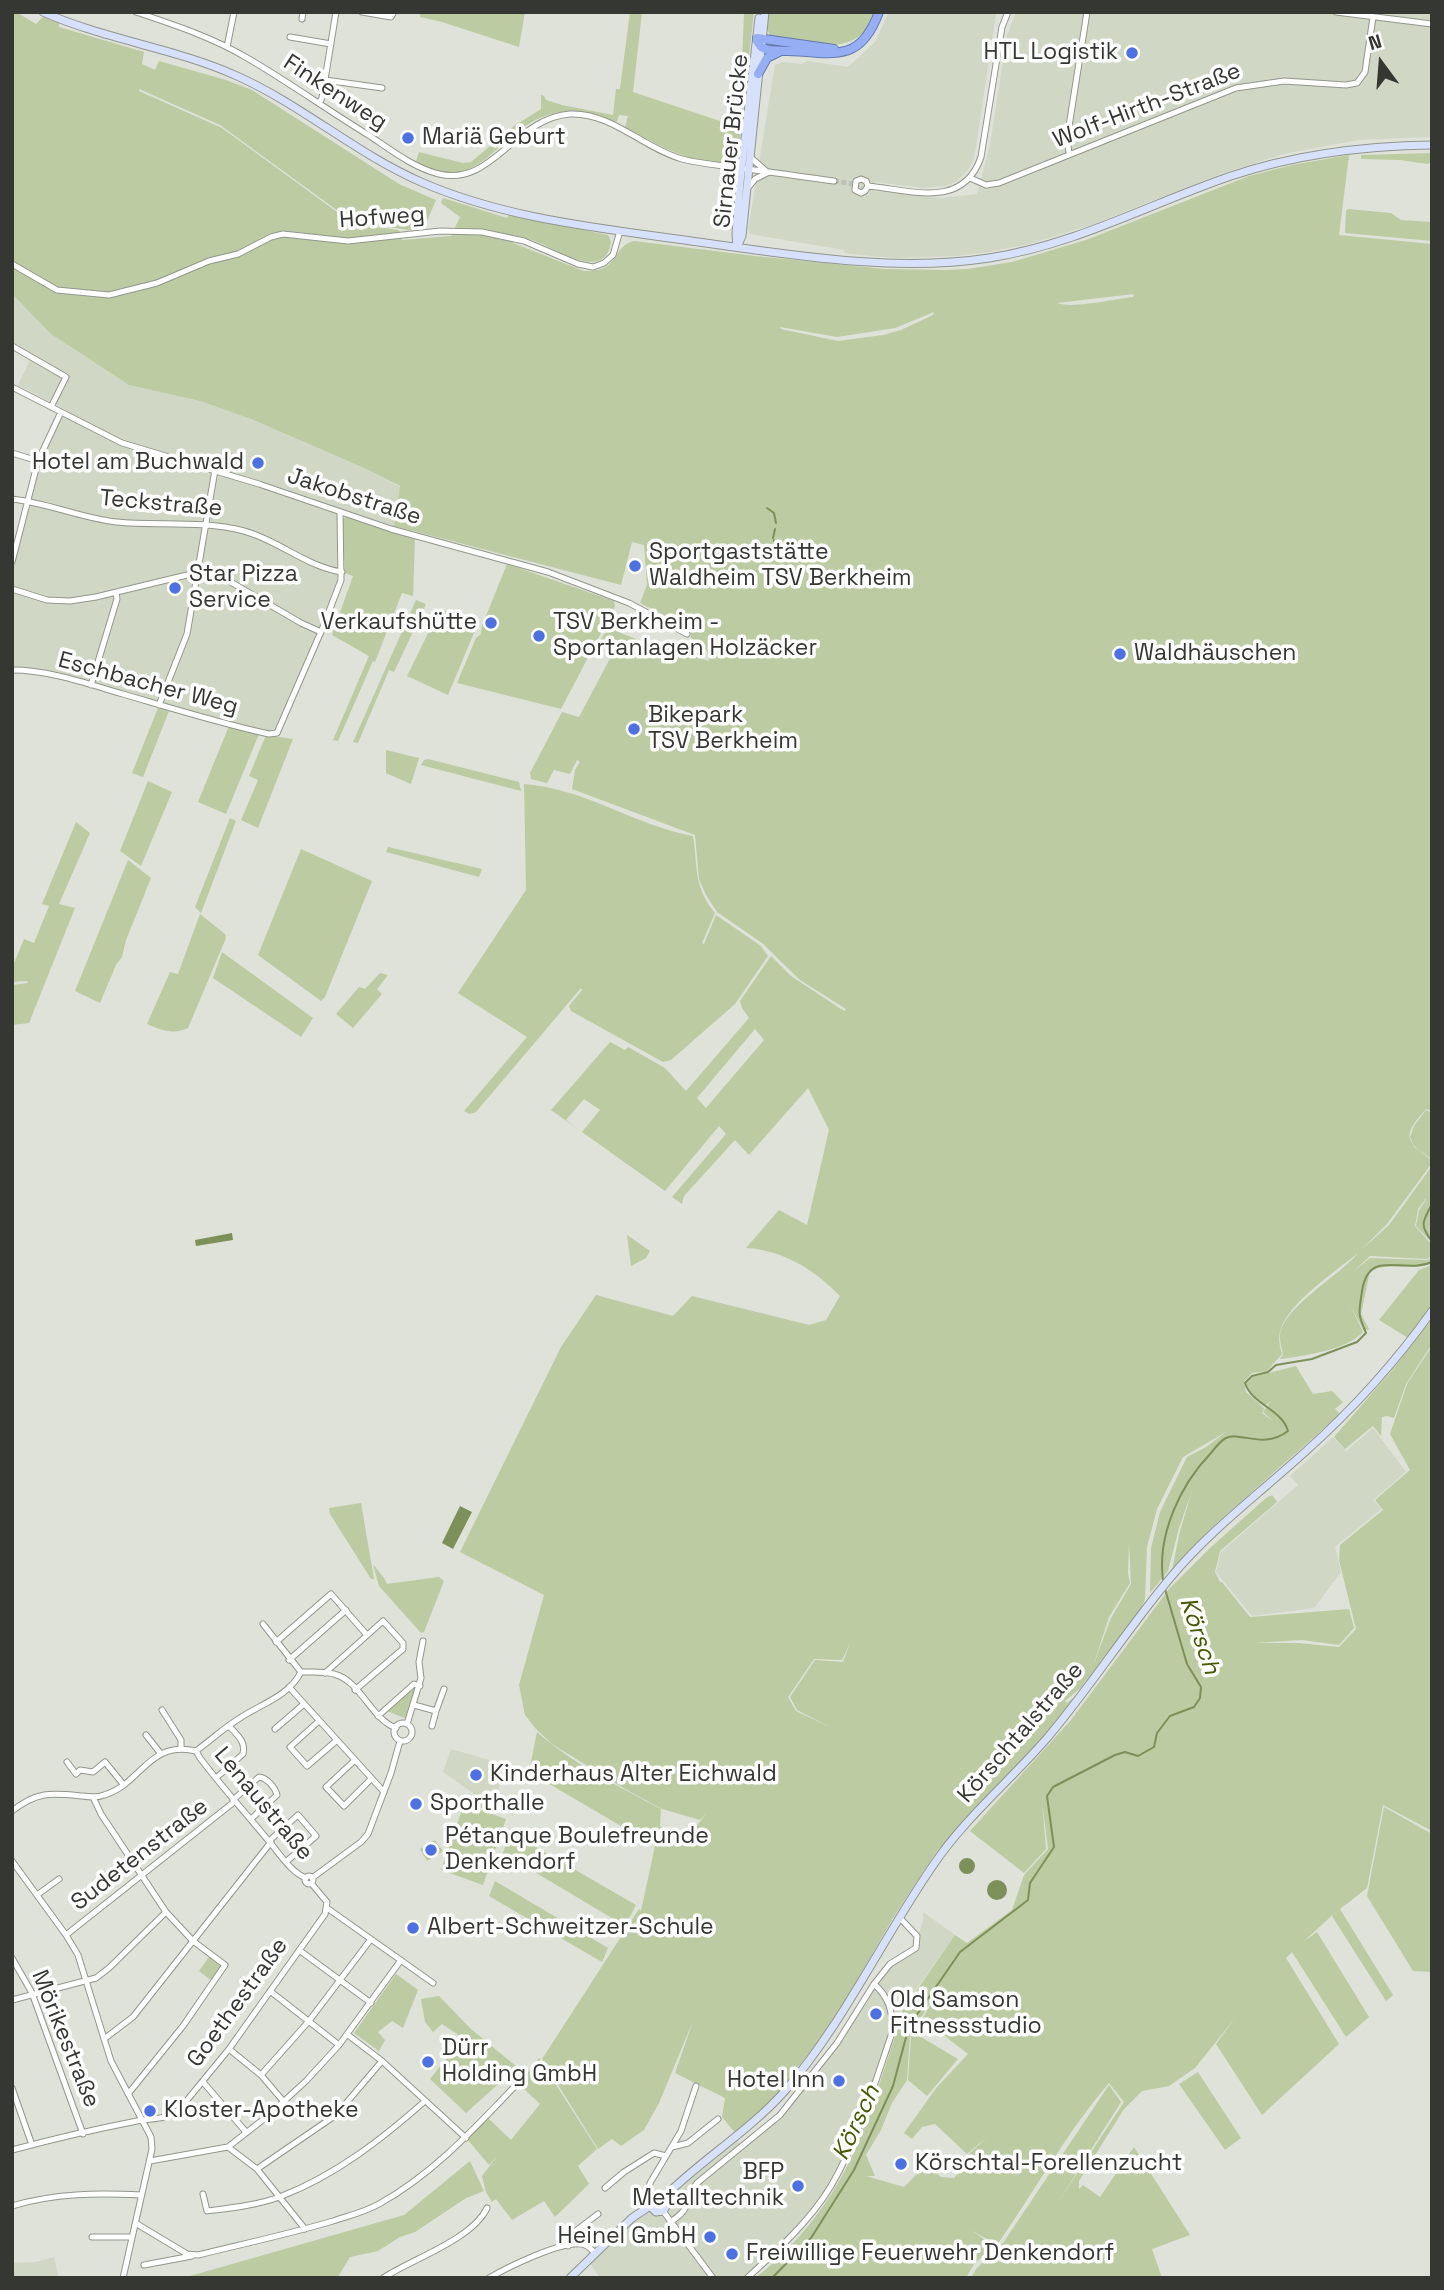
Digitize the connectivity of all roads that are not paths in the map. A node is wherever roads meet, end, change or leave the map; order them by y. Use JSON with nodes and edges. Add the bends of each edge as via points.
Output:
{"nodes":[{"id":1,"x":43,"y":12,"type":"edge"},
{"id":2,"x":71,"y":12,"type":"edge"},
{"id":3,"x":136,"y":12,"type":"edge"},
{"id":4,"x":234,"y":12,"type":"edge"},
{"id":5,"x":336,"y":12,"type":"edge"},
{"id":6,"x":362,"y":12,"type":"edge"},
{"id":7,"x":762,"y":12,"type":"edge"},
{"id":8,"x":877,"y":12,"type":"edge"},
{"id":9,"x":1008,"y":12,"type":"edge"},
{"id":10,"x":1087,"y":12,"type":"edge"},
{"id":11,"x":1336,"y":12,"type":"edge"},
{"id":12,"x":393,"y":14,"type":"edge"},
{"id":13,"x":154,"y":15,"type":"edge"},
{"id":14,"x":1373,"y":17,"type":"junction"},
{"id":15,"x":67,"y":22,"type":"junction"},
{"id":16,"x":1432,"y":24,"type":"edge"},
{"id":17,"x":290,"y":37,"type":"dead end"},
{"id":18,"x":759,"y":41,"type":"junction"},
{"id":19,"x":331,"y":44,"type":"junction"},
{"id":20,"x":227,"y":47,"type":"junction"},
{"id":21,"x":783,"y":51,"type":"junction"},
{"id":22,"x":758,"y":74,"type":"junction"},
{"id":23,"x":313,"y":76,"type":"dead end"},
{"id":24,"x":325,"y":79,"type":"junction"},
{"id":25,"x":382,"y":88,"type":"dead end"},
{"id":26,"x":319,"y":103,"type":"junction"},
{"id":27,"x":1432,"y":145,"type":"edge"},
{"id":28,"x":1069,"y":153,"type":"junction"},
{"id":29,"x":749,"y":156,"type":"junction"},
{"id":30,"x":745,"y":169,"type":"junction"},
{"id":31,"x":769,"y":172,"type":"junction"},
{"id":32,"x":970,"y":178,"type":"junction"},
{"id":33,"x":834,"y":181,"type":"tunnel mouth"},
{"id":34,"x":868,"y":186,"type":"dead end"},
{"id":35,"x":745,"y":192,"type":"junction"},
{"id":36,"x":739,"y":230,"type":"junction"},
{"id":37,"x":620,"y":232,"type":"junction"},
{"id":38,"x":719,"y":245,"type":"junction"},
{"id":39,"x":737,"y":247,"type":"junction"},
{"id":40,"x":762,"y":250,"type":"junction"},
{"id":41,"x":12,"y":264,"type":"edge"},
{"id":42,"x":12,"y":346,"type":"edge"},
{"id":43,"x":12,"y":387,"type":"edge"},
{"id":44,"x":51,"y":407,"type":"junction"},
{"id":45,"x":61,"y":412,"type":"junction"},
{"id":46,"x":12,"y":453,"type":"edge"},
{"id":47,"x":38,"y":461,"type":"junction"},
{"id":48,"x":215,"y":470,"type":"junction"},
{"id":49,"x":12,"y":499,"type":"edge"},
{"id":50,"x":27,"y":500,"type":"junction"},
{"id":51,"x":340,"y":513,"type":"junction"},
{"id":52,"x":206,"y":523,"type":"junction"},
{"id":53,"x":12,"y":562,"type":"edge"},
{"id":54,"x":342,"y":572,"type":"junction"},
{"id":55,"x":198,"y":573,"type":"junction"},
{"id":56,"x":12,"y":589,"type":"edge"},
{"id":57,"x":116,"y":593,"type":"junction"},
{"id":58,"x":321,"y":632,"type":"junction"},
{"id":59,"x":687,"y":634,"type":"dead end"},
{"id":60,"x":12,"y":670,"type":"edge"},
{"id":61,"x":91,"y":685,"type":"junction"},
{"id":62,"x":159,"y":705,"type":"junction"},
{"id":63,"x":1432,"y":1311,"type":"edge"},
{"id":64,"x":345,"y":1610,"type":"junction"},
{"id":65,"x":263,"y":1624,"type":"dead end"},
{"id":66,"x":367,"y":1635,"type":"junction"},
{"id":67,"x":423,"y":1641,"type":"dead end"},
{"id":68,"x":276,"y":1642,"type":"junction"},
{"id":69,"x":289,"y":1660,"type":"junction"},
{"id":70,"x":301,"y":1672,"type":"junction"},
{"id":71,"x":325,"y":1673,"type":"junction"},
{"id":72,"x":420,"y":1686,"type":"junction"},
{"id":73,"x":289,"y":1687,"type":"junction"},
{"id":74,"x":444,"y":1689,"type":"dead end"},
{"id":75,"x":355,"y":1690,"type":"junction"},
{"id":76,"x":304,"y":1704,"type":"junction"},
{"id":77,"x":414,"y":1705,"type":"junction"},
{"id":78,"x":162,"y":1710,"type":"dead end"},
{"id":79,"x":436,"y":1711,"type":"junction"},
{"id":80,"x":378,"y":1716,"type":"junction"},
{"id":81,"x":319,"y":1721,"type":"junction"},
{"id":82,"x":407,"y":1724,"type":"junction"},
{"id":83,"x":229,"y":1726,"type":"junction"},
{"id":84,"x":432,"y":1726,"type":"dead end"},
{"id":85,"x":396,"y":1728,"type":"junction"},
{"id":86,"x":275,"y":1729,"type":"dead end"},
{"id":87,"x":146,"y":1735,"type":"dead end"},
{"id":88,"x":336,"y":1741,"type":"junction"},
{"id":89,"x":400,"y":1741,"type":"junction"},
{"id":90,"x":181,"y":1748,"type":"junction"},
{"id":91,"x":196,"y":1751,"type":"junction"},
{"id":92,"x":161,"y":1754,"type":"junction"},
{"id":93,"x":354,"y":1761,"type":"junction"},
{"id":94,"x":67,"y":1762,"type":"dead end"},
{"id":95,"x":216,"y":1779,"type":"junction"},
{"id":96,"x":371,"y":1779,"type":"junction"},
{"id":97,"x":123,"y":1784,"type":"junction"},
{"id":98,"x":384,"y":1792,"type":"junction"},
{"id":99,"x":93,"y":1797,"type":"junction"},
{"id":100,"x":233,"y":1801,"type":"junction"},
{"id":101,"x":12,"y":1811,"type":"edge"},
{"id":102,"x":251,"y":1819,"type":"junction"},
{"id":103,"x":270,"y":1842,"type":"junction"},
{"id":104,"x":12,"y":1861,"type":"edge"},
{"id":105,"x":287,"y":1861,"type":"junction"},
{"id":106,"x":15,"y":1870,"type":"edge"},
{"id":107,"x":140,"y":1877,"type":"junction"},
{"id":108,"x":59,"y":1879,"type":"dead end"},
{"id":109,"x":310,"y":1880,"type":"junction"},
{"id":110,"x":37,"y":1895,"type":"junction"},
{"id":111,"x":327,"y":1908,"type":"junction"},
{"id":112,"x":166,"y":1912,"type":"junction"},
{"id":113,"x":900,"y":1917,"type":"junction"},
{"id":114,"x":66,"y":1935,"type":"junction"},
{"id":115,"x":371,"y":1939,"type":"junction"},
{"id":116,"x":193,"y":1941,"type":"junction"},
{"id":117,"x":299,"y":1950,"type":"junction"},
{"id":118,"x":12,"y":1958,"type":"edge"},
{"id":119,"x":401,"y":1960,"type":"junction"},
{"id":120,"x":338,"y":1979,"type":"junction"},
{"id":121,"x":86,"y":1980,"type":"junction"},
{"id":122,"x":432,"y":1983,"type":"dead end"},
{"id":123,"x":874,"y":1984,"type":"junction"},
{"id":124,"x":270,"y":1991,"type":"junction"},
{"id":125,"x":32,"y":1996,"type":"junction"},
{"id":126,"x":12,"y":2000,"type":"edge"},
{"id":127,"x":371,"y":2003,"type":"junction"},
{"id":128,"x":309,"y":2021,"type":"junction"},
{"id":129,"x":348,"y":2035,"type":"junction"},
{"id":130,"x":104,"y":2039,"type":"junction"},
{"id":131,"x":339,"y":2045,"type":"junction"},
{"id":132,"x":229,"y":2049,"type":"junction"},
{"id":133,"x":382,"y":2061,"type":"junction"},
{"id":134,"x":261,"y":2075,"type":"junction"},
{"id":135,"x":203,"y":2082,"type":"junction"},
{"id":136,"x":516,"y":2085,"type":"dead end"},
{"id":137,"x":696,"y":2085,"type":"dead end"},
{"id":138,"x":13,"y":2090,"type":"edge"},
{"id":139,"x":128,"y":2094,"type":"junction"},
{"id":140,"x":425,"y":2101,"type":"junction"},
{"id":141,"x":284,"y":2102,"type":"junction"},
{"id":142,"x":718,"y":2119,"type":"dead end"},
{"id":143,"x":143,"y":2120,"type":"junction"},
{"id":144,"x":246,"y":2132,"type":"junction"},
{"id":145,"x":83,"y":2134,"type":"junction"},
{"id":146,"x":466,"y":2138,"type":"junction"},
{"id":147,"x":32,"y":2145,"type":"junction"},
{"id":148,"x":228,"y":2147,"type":"junction"},
{"id":149,"x":672,"y":2147,"type":"junction"},
{"id":150,"x":12,"y":2150,"type":"edge"},
{"id":151,"x":666,"y":2156,"type":"junction"},
{"id":152,"x":150,"y":2161,"type":"junction"},
{"id":153,"x":257,"y":2169,"type":"junction"},
{"id":154,"x":605,"y":2188,"type":"dead end"},
{"id":155,"x":203,"y":2194,"type":"dead end"},
{"id":156,"x":141,"y":2195,"type":"junction"},
{"id":157,"x":280,"y":2197,"type":"junction"},
{"id":158,"x":653,"y":2197,"type":"junction"},
{"id":159,"x":664,"y":2197,"type":"junction"},
{"id":160,"x":12,"y":2206,"type":"edge"},
{"id":161,"x":650,"y":2206,"type":"junction"},
{"id":162,"x":487,"y":2208,"type":"dead end"},
{"id":163,"x":663,"y":2211,"type":"junction"},
{"id":164,"x":598,"y":2214,"type":"dead end"},
{"id":165,"x":670,"y":2222,"type":"junction"},
{"id":166,"x":136,"y":2224,"type":"junction"},
{"id":167,"x":305,"y":2229,"type":"junction"},
{"id":168,"x":92,"y":2237,"type":"dead end"},
{"id":169,"x":132,"y":2237,"type":"junction"},
{"id":170,"x":568,"y":2246,"type":"junction"},
{"id":171,"x":595,"y":2253,"type":"junction"},
{"id":172,"x":198,"y":2255,"type":"junction"},
{"id":173,"x":144,"y":2265,"type":"dead end"},
{"id":174,"x":123,"y":2278,"type":"edge"},
{"id":175,"x":383,"y":2278,"type":"edge"},
{"id":176,"x":489,"y":2278,"type":"edge"},
{"id":177,"x":570,"y":2278,"type":"edge"},
{"id":178,"x":713,"y":2278,"type":"edge"},
{"id":179,"x":747,"y":2278,"type":"edge"}],
"edges":[{"from":1,"to":15,"type":"main road"},
{"from":2,"to":15,"type":"street"},
{"from":3,"to":13,"type":"street","name":"Finkenweg"},
{"from":4,"to":20,"type":"street"},
{"from":5,"to":19,"type":"street"},
{"from":6,"to":12,"type":"street"},
{"from":7,"to":18,"type":"main road","name":"Sirnauer Brücke"},
{"from":8,"to":18,"type":"highway","via":[[866,32],[840,48]]},
{"from":8,"to":21,"type":"highway","via":[[867,37],[850,50],[832,54]]},
{"from":9,"to":32,"type":"street","via":[[981,157]]},
{"from":10,"to":28,"type":"street","via":[[1067,139]]},
{"from":11,"to":14,"type":"street"},
{"from":13,"to":20,"type":"street","name":"Finkenweg"},
{"from":14,"to":16,"type":"street"},
{"from":14,"to":28,"type":"street","name":"Wolf-Hirth-Straße","via":[[1365,72],[1357,83],[1284,81],[1244,86]]},
{"from":15,"to":37,"type":"main road","via":[[240,77],[384,164],[448,193],[528,216]]},
{"from":17,"to":19,"type":"street"},
{"from":18,"to":21,"type":"highway","via":[[768,50]]},
{"from":18,"to":22,"type":"main road","name":"Sirnauer Brücke"},
{"from":18,"to":30,"type":"main road","name":"Sirnauer Brücke"},
{"from":19,"to":24,"type":"street"},
{"from":20,"to":26,"type":"street","name":"Finkenweg"},
{"from":21,"to":22,"type":"highway","via":[[767,58]]},
{"from":22,"to":29,"type":"main road","name":"Sirnauer Brücke"},
{"from":23,"to":24,"type":"street"},
{"from":24,"to":25,"type":"street"},
{"from":24,"to":26,"type":"street"},
{"from":26,"to":30,"type":"street","name":"Finkenweg","via":[[416,165],[444,175],[476,171],[530,128],[572,114],[606,121],[674,156]]},
{"from":27,"to":40,"type":"main road","via":[[1351,149],[1281,161],[1086,233],[992,258],[901,264]]},
{"from":28,"to":32,"type":"street","name":"Wolf-Hirth-Straße","via":[[997,183],[986,185]]},
{"from":29,"to":30,"type":"main road","name":"Sirnauer Brücke"},
{"from":29,"to":31,"type":"street"},
{"from":30,"to":31,"type":"street","name":"Finkenweg"},
{"from":30,"to":35,"type":"main road","name":"Sirnauer Brücke"},
{"from":30,"to":36,"type":"main road","name":"Sirnauer Brücke"},
{"from":31,"to":33,"type":"street","name":"Finkenweg"},
{"from":31,"to":35,"type":"street","via":[[755,179]]},
{"from":32,"to":34,"type":"street","via":[[939,193]]},
{"from":35,"to":36,"type":"main road","name":"Sirnauer Brücke"},
{"from":36,"to":38,"type":"main road"},
{"from":36,"to":39,"type":"main road","name":"Sirnauer Brücke"},
{"from":36,"to":40,"type":"main road"},
{"from":37,"to":38,"type":"main road"},
{"from":37,"to":41,"type":"street","name":"Hofweg","via":[[613,255],[593,267],[524,241],[482,232],[440,231],[356,241],[283,234],[150,286],[109,295],[57,290]]},
{"from":38,"to":39,"type":"main road"},
{"from":39,"to":40,"type":"main road"},
{"from":42,"to":44,"type":"street","via":[[66,377]]},
{"from":43,"to":44,"type":"street","name":"Jakobstraße"},
{"from":44,"to":45,"type":"street","name":"Jakobstraße"},
{"from":45,"to":47,"type":"street"},
{"from":45,"to":48,"type":"street","name":"Jakobstraße","via":[[122,443]]},
{"from":46,"to":47,"type":"street"},
{"from":47,"to":50,"type":"street"},
{"from":48,"to":51,"type":"street","name":"Jakobstraße"},
{"from":48,"to":52,"type":"street"},
{"from":49,"to":50,"type":"street","name":"Teckstraße"},
{"from":50,"to":52,"type":"street","name":"Teckstraße","via":[[116,522]]},
{"from":50,"to":53,"type":"street"},
{"from":51,"to":54,"type":"street"},
{"from":51,"to":59,"type":"street","name":"Jakobstraße","via":[[548,572],[624,600]]},
{"from":52,"to":54,"type":"street","name":"Teckstraße","via":[[260,536]]},
{"from":52,"to":55,"type":"street"},
{"from":54,"to":58,"type":"street"},
{"from":55,"to":57,"type":"street"},
{"from":55,"to":58,"type":"street","via":[[222,577]]},
{"from":55,"to":62,"type":"street","via":[[187,634]]},
{"from":56,"to":57,"type":"street","via":[[62,601]]},
{"from":57,"to":61,"type":"street"},
{"from":58,"to":62,"type":"street","name":"Eschbacher Weg","via":[[275,734]]},
{"from":60,"to":61,"type":"street","name":"Eschbacher Weg"},
{"from":61,"to":62,"type":"street","name":"Eschbacher Weg"},
{"from":63,"to":113,"type":"main road","name":"Körschtalstraße","via":[[1350,1409],[1172,1575],[1058,1725],[945,1849]]},
{"from":64,"to":66,"type":"street"},
{"from":64,"to":68,"type":"street","via":[[331,1594]]},
{"from":64,"to":69,"type":"street"},
{"from":65,"to":68,"type":"street"},
{"from":66,"to":71,"type":"street"},
{"from":66,"to":75,"type":"street","via":[[383,1621],[403,1649]]},
{"from":67,"to":72,"type":"street"},
{"from":68,"to":69,"type":"street"},
{"from":69,"to":70,"type":"street"},
{"from":70,"to":71,"type":"street"},
{"from":70,"to":73,"type":"street"},
{"from":71,"to":75,"type":"street","via":[[344,1678]]},
{"from":72,"to":77,"type":"street"},
{"from":72,"to":80,"type":"street","via":[[414,1684]]},
{"from":73,"to":76,"type":"street"},
{"from":73,"to":83,"type":"street"},
{"from":74,"to":79,"type":"street"},
{"from":75,"to":80,"type":"street"},
{"from":76,"to":81,"type":"street"},
{"from":76,"to":86,"type":"street"},
{"from":77,"to":79,"type":"street"},
{"from":77,"to":82,"type":"street"},
{"from":78,"to":90,"type":"street","via":[[181,1740]]},
{"from":79,"to":84,"type":"street"},
{"from":80,"to":85,"type":"street"},
{"from":81,"to":88,"type":"street"},
{"from":81,"to":88,"type":"street","via":[[290,1746],[307,1766]]},
{"from":82,"to":85,"type":"street"},
{"from":82,"to":89,"type":"street","name":"Lenaustraße","via":[[412,1735]]},
{"from":83,"to":91,"type":"street"},
{"from":83,"to":95,"type":"street","via":[[242,1741],[243,1754]]},
{"from":85,"to":89,"type":"street"},
{"from":87,"to":92,"type":"street"},
{"from":88,"to":93,"type":"street"},
{"from":89,"to":98,"type":"street","name":"Lenaustraße"},
{"from":90,"to":91,"type":"street"},
{"from":90,"to":92,"type":"street"},
{"from":91,"to":95,"type":"street","name":"Lenaustraße"},
{"from":92,"to":97,"type":"street"},
{"from":93,"to":96,"type":"street"},
{"from":93,"to":96,"type":"street","via":[[326,1787],[344,1806]]},
{"from":94,"to":97,"type":"street","via":[[76,1774],[80,1770],[93,1772],[105,1762]]},
{"from":95,"to":100,"type":"street","name":"Lenaustraße"},
{"from":96,"to":98,"type":"street"},
{"from":97,"to":99,"type":"street"},
{"from":98,"to":109,"type":"street","name":"Lenaustraße","via":[[362,1842]]},
{"from":99,"to":101,"type":"street","via":[[38,1795]]},
{"from":99,"to":107,"type":"street"},
{"from":100,"to":102,"type":"street","name":"Lenaustraße"},
{"from":100,"to":102,"type":"street","name":"Sudetenstraße","via":[[259,1777],[265,1778],[277,1795]]},
{"from":100,"to":107,"type":"street","name":"Sudetenstraße"},
{"from":102,"to":103,"type":"street","name":"Lenaustraße"},
{"from":103,"to":105,"type":"street","name":"Lenaustraße"},
{"from":103,"to":105,"type":"street","via":[[298,1815],[316,1836]]},
{"from":103,"to":116,"type":"street"},
{"from":104,"to":106,"type":"street"},
{"from":105,"to":109,"type":"street","name":"Lenaustraße"},
{"from":106,"to":110,"type":"street"},
{"from":107,"to":112,"type":"street"},
{"from":107,"to":114,"type":"street","name":"Sudetenstraße"},
{"from":108,"to":110,"type":"street"},
{"from":109,"to":111,"type":"street"},
{"from":110,"to":114,"type":"street"},
{"from":111,"to":115,"type":"street"},
{"from":111,"to":117,"type":"street","name":"Goethestraße"},
{"from":112,"to":116,"type":"street"},
{"from":112,"to":121,"type":"street","via":[[104,1972]]},
{"from":113,"to":123,"type":"street","via":[[918,1936],[916,1948],[890,1964]]},
{"from":113,"to":159,"type":"main road","name":"Körschtalstraße","via":[[822,2043],[783,2092]]},
{"from":114,"to":121,"type":"street"},
{"from":115,"to":119,"type":"street"},
{"from":115,"to":120,"type":"street"},
{"from":116,"to":130,"type":"street","via":[[133,2017]]},
{"from":116,"to":139,"type":"street","via":[[225,1965]]},
{"from":117,"to":120,"type":"street"},
{"from":117,"to":124,"type":"street","name":"Goethestraße"},
{"from":118,"to":125,"type":"street","name":"Mörikestraße"},
{"from":119,"to":122,"type":"street"},
{"from":119,"to":127,"type":"street"},
{"from":120,"to":127,"type":"street"},
{"from":120,"to":128,"type":"street"},
{"from":121,"to":125,"type":"street"},
{"from":121,"to":130,"type":"street"},
{"from":123,"to":165,"type":"street","via":[[837,2043],[780,2115],[697,2183],[686,2211]]},
{"from":123,"to":179,"type":"street","via":[[887,1998],[893,2030],[847,2155],[830,2188],[784,2245]]},
{"from":124,"to":128,"type":"street"},
{"from":124,"to":132,"type":"street","name":"Goethestraße"},
{"from":125,"to":126,"type":"street"},
{"from":125,"to":145,"type":"street","name":"Mörikestraße"},
{"from":127,"to":129,"type":"street"},
{"from":128,"to":131,"type":"street"},
{"from":128,"to":134,"type":"street"},
{"from":129,"to":131,"type":"street"},
{"from":129,"to":133,"type":"street"},
{"from":130,"to":139,"type":"street"},
{"from":131,"to":141,"type":"street"},
{"from":132,"to":134,"type":"street"},
{"from":132,"to":135,"type":"street","name":"Goethestraße"},
{"from":133,"to":140,"type":"street"},
{"from":133,"to":153,"type":"street","via":[[336,2115]]},
{"from":134,"to":141,"type":"street"},
{"from":135,"to":143,"type":"street","name":"Goethestraße","via":[[174,2115]]},
{"from":135,"to":144,"type":"street"},
{"from":136,"to":146,"type":"street"},
{"from":137,"to":149,"type":"street"},
{"from":138,"to":147,"type":"street"},
{"from":139,"to":143,"type":"street"},
{"from":140,"to":146,"type":"street"},
{"from":140,"to":157,"type":"street","via":[[344,2165]]},
{"from":141,"to":144,"type":"street"},
{"from":142,"to":149,"type":"street","via":[[688,2143]]},
{"from":143,"to":145,"type":"street","name":"Goethestraße"},
{"from":143,"to":152,"type":"street","via":[[151,2137]]},
{"from":144,"to":148,"type":"street"},
{"from":145,"to":147,"type":"street","name":"Goethestraße"},
{"from":146,"to":167,"type":"street","via":[[430,2170],[377,2205]]},
{"from":147,"to":150,"type":"street","name":"Goethestraße"},
{"from":148,"to":152,"type":"street"},
{"from":148,"to":153,"type":"street"},
{"from":149,"to":151,"type":"street"},
{"from":151,"to":154,"type":"street","via":[[654,2153]]},
{"from":151,"to":158,"type":"street","via":[[650,2183]]},
{"from":152,"to":156,"type":"street"},
{"from":153,"to":157,"type":"street"},
{"from":155,"to":157,"type":"street","via":[[207,2211]]},
{"from":156,"to":160,"type":"street","via":[[82,2193]]},
{"from":156,"to":166,"type":"street"},
{"from":157,"to":167,"type":"street"},
{"from":158,"to":159,"type":"main road"},
{"from":158,"to":161,"type":"main road"},
{"from":159,"to":163,"type":"main road","via":[[667,2205]]},
{"from":161,"to":163,"type":"main road"},
{"from":161,"to":171,"type":"main road"},
{"from":162,"to":175,"type":"street","via":[[476,2224],[456,2238]]},
{"from":163,"to":165,"type":"street"},
{"from":164,"to":170,"type":"street","via":[[573,2233]]},
{"from":165,"to":178,"type":"street"},
{"from":166,"to":169,"type":"street"},
{"from":166,"to":172,"type":"street","via":[[187,2254]]},
{"from":167,"to":172,"type":"street"},
{"from":168,"to":169,"type":"street"},
{"from":169,"to":174,"type":"street"},
{"from":170,"to":171,"type":"street","via":[[586,2245]]},
{"from":170,"to":176,"type":"street","via":[[522,2260]]},
{"from":171,"to":177,"type":"main road"},
{"from":172,"to":173,"type":"street"}]}
